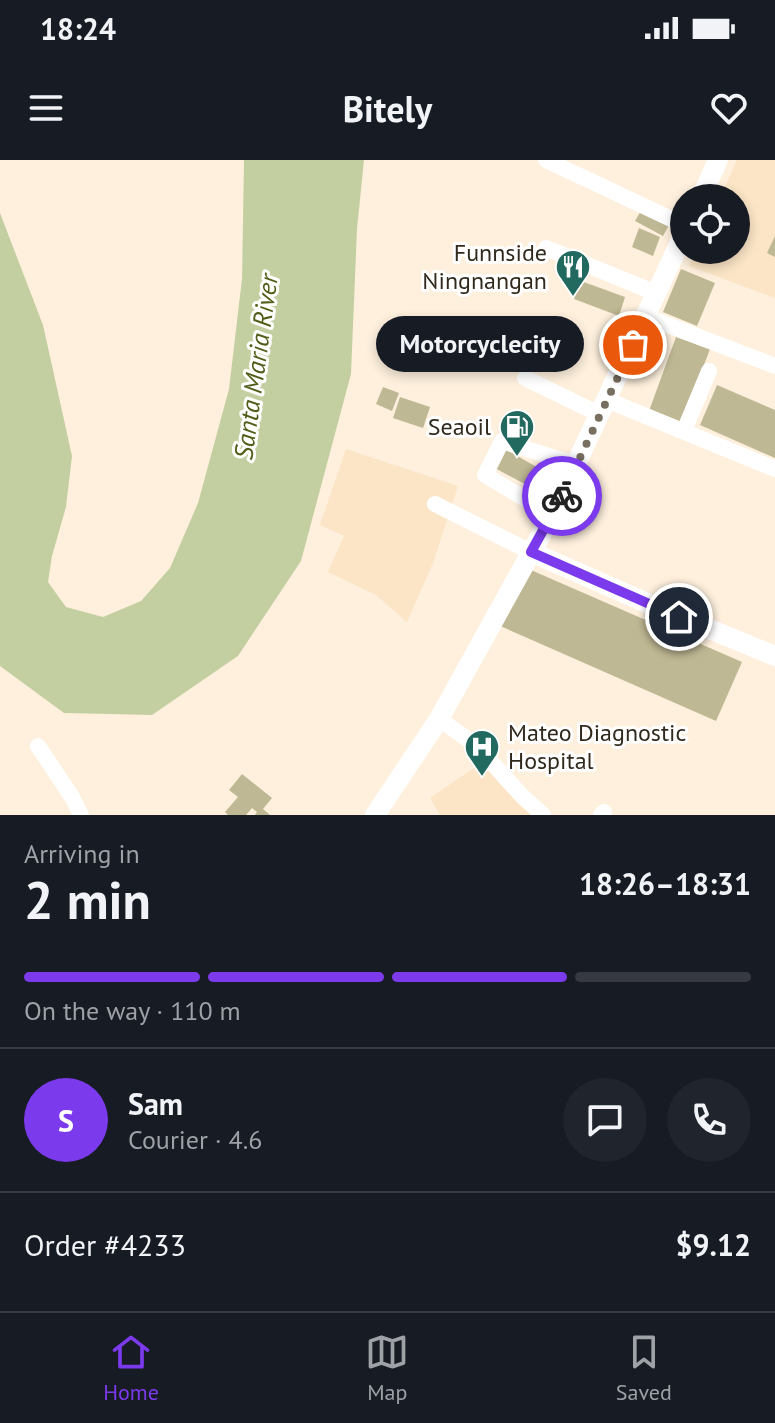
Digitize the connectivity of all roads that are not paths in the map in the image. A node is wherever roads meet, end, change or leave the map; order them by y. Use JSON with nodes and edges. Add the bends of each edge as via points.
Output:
{"nodes":[{"id":1,"x":546,"y":160,"type":"edge"},
{"id":2,"x":718,"y":160,"type":"edge"},
{"id":3,"x":707,"y":184,"type":"edge"},
{"id":4,"x":670,"y":218,"type":"edge"},
{"id":5,"x":546,"y":248,"type":"dead end"},
{"id":6,"x":670,"y":264,"type":"edge"},
{"id":7,"x":656,"y":293,"type":"junction"},
{"id":8,"x":647,"y":317,"type":"junction"},
{"id":9,"x":775,"y":366,"type":"edge"},
{"id":10,"x":709,"y":371,"type":"dead end"},
{"id":11,"x":525,"y":378,"type":"dead end"},
{"id":12,"x":603,"y":407,"type":"junction"},
{"id":13,"x":684,"y":431,"type":"junction"},
{"id":14,"x":577,"y":465,"type":"junction"},
{"id":15,"x":775,"y":469,"type":"edge"},
{"id":16,"x":435,"y":504,"type":"dead end"},
{"id":17,"x":552,"y":515,"type":"junction"},
{"id":18,"x":531,"y":552,"type":"junction"},
{"id":19,"x":775,"y":656,"type":"edge"},
{"id":20,"x":439,"y":719,"type":"junction"},
{"id":21,"x":38,"y":746,"type":"dead end"},
{"id":22,"x":81,"y":815,"type":"edge"},
{"id":23,"x":375,"y":815,"type":"edge"},
{"id":24,"x":543,"y":815,"type":"edge"}],
"edges":[{"from":1,"to":4,"type":"street"},
{"from":2,"to":3,"type":"main road"},
{"from":5,"to":7,"type":"street"},
{"from":6,"to":7,"type":"main road"},
{"from":7,"to":8,"type":"main road"},
{"from":8,"to":9,"type":"street"},
{"from":8,"to":12,"type":"main road"},
{"from":10,"to":13,"type":"street"},
{"from":11,"to":12,"type":"street"},
{"from":12,"to":13,"type":"street"},
{"from":12,"to":14,"type":"main road"},
{"from":13,"to":15,"type":"street"},
{"from":14,"to":17,"type":"main road"},
{"from":14,"to":17,"type":"street","via":[[502,441],[485,475]]},
{"from":16,"to":18,"type":"street"},
{"from":17,"to":18,"type":"main road"},
{"from":18,"to":19,"type":"main road"},
{"from":18,"to":20,"type":"main road"},
{"from":20,"to":23,"type":"main road"},
{"from":20,"to":24,"type":"street","via":[[477,746]]},
{"from":21,"to":22,"type":"street"}]}
